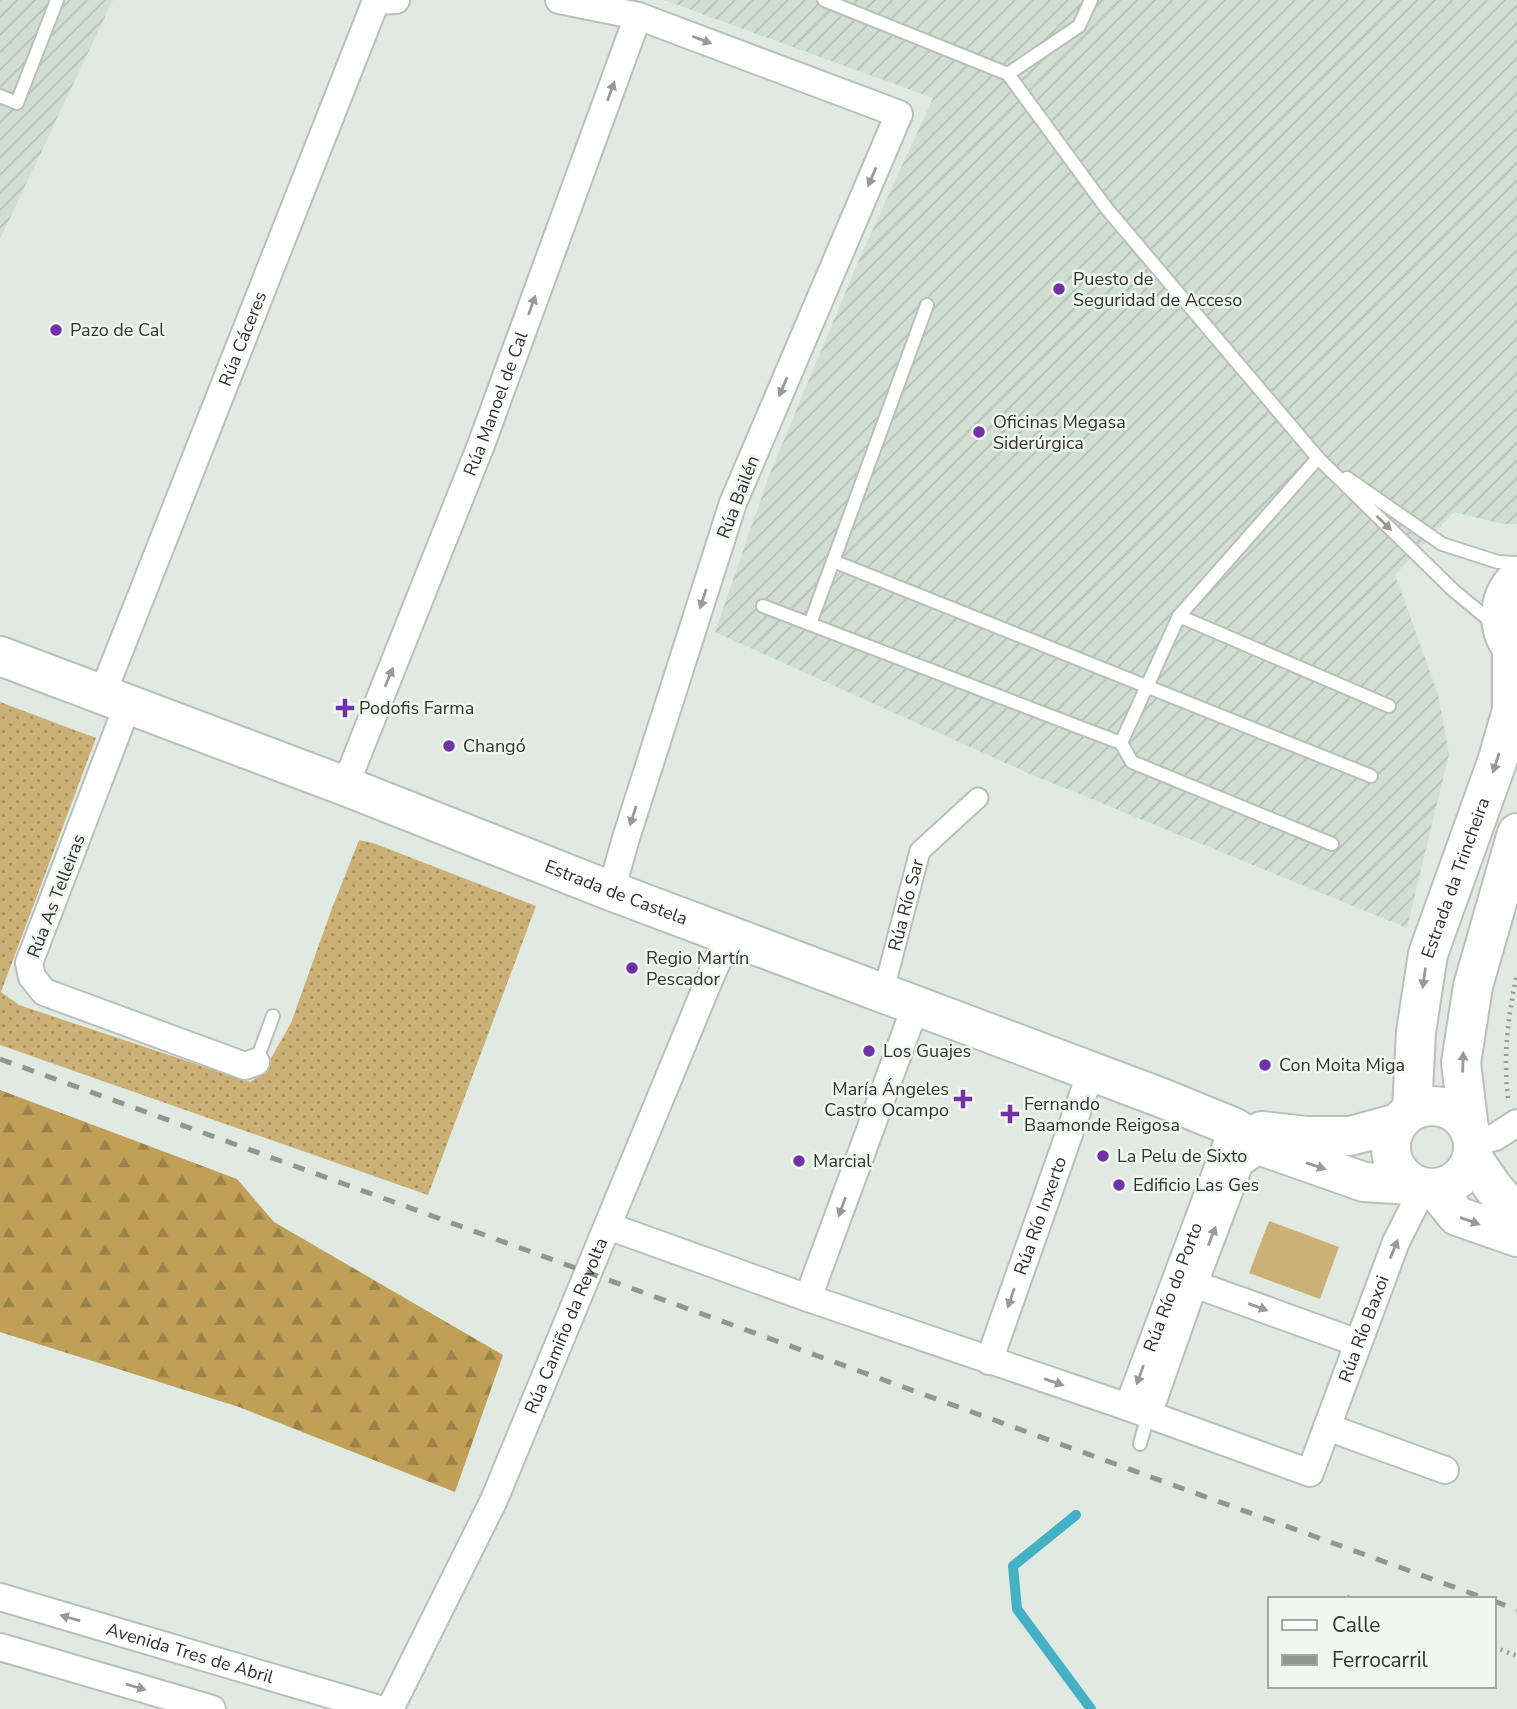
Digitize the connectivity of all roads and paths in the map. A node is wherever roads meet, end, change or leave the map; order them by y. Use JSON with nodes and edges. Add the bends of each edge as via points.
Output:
{"nodes":[{"id":1,"x":57,"y":0,"type":"edge"},
{"id":2,"x":396,"y":0,"type":"edge"},
{"id":3,"x":559,"y":0,"type":"edge"},
{"id":4,"x":824,"y":0,"type":"edge"},
{"id":5,"x":1091,"y":0,"type":"edge"},
{"id":6,"x":638,"y":16,"type":"junction"},
{"id":7,"x":1008,"y":74,"type":"junction"},
{"id":8,"x":0,"y":96,"type":"edge"},
{"id":9,"x":926,"y":305,"type":"dead end"},
{"id":10,"x":1318,"y":458,"type":"junction"},
{"id":11,"x":833,"y":562,"type":"junction"},
{"id":12,"x":1517,"y":563,"type":"edge"},
{"id":13,"x":1517,"y":579,"type":"edge"},
{"id":14,"x":763,"y":606,"type":"dead end"},
{"id":15,"x":1179,"y":616,"type":"junction"},
{"id":16,"x":810,"y":624,"type":"junction"},
{"id":17,"x":1511,"y":644,"type":"edge"},
{"id":18,"x":0,"y":656,"type":"edge"},
{"id":19,"x":1148,"y":687,"type":"junction"},
{"id":20,"x":115,"y":700,"type":"junction"},
{"id":21,"x":1389,"y":706,"type":"dead end"},
{"id":22,"x":1121,"y":743,"type":"junction"},
{"id":23,"x":1371,"y":776,"type":"dead end"},
{"id":24,"x":345,"y":786,"type":"junction"},
{"id":25,"x":978,"y":797,"type":"dead end"},
{"id":26,"x":1517,"y":833,"type":"edge"},
{"id":27,"x":1332,"y":844,"type":"dead end"},
{"id":28,"x":611,"y":891,"type":"junction"},
{"id":29,"x":729,"y":935,"type":"junction"},
{"id":30,"x":1517,"y":974,"type":"edge"},
{"id":31,"x":900,"y":999,"type":"junction"},
{"id":32,"x":273,"y":1016,"type":"dead end"},
{"id":33,"x":256,"y":1062,"type":"joint"},
{"id":34,"x":1091,"y":1072,"type":"junction"},
{"id":35,"x":1405,"y":1116,"type":"junction"},
{"id":36,"x":1516,"y":1124,"type":"edge"},
{"id":37,"x":1233,"y":1127,"type":"junction"},
{"id":38,"x":1472,"y":1143,"type":"junction"},
{"id":39,"x":1265,"y":1147,"type":"junction"},
{"id":40,"x":1423,"y":1187,"type":"junction"},
{"id":41,"x":1517,"y":1216,"type":"edge"},
{"id":42,"x":608,"y":1226,"type":"junction"},
{"id":43,"x":1517,"y":1237,"type":"edge"},
{"id":44,"x":1194,"y":1284,"type":"junction"},
{"id":45,"x":808,"y":1298,"type":"junction"},
{"id":46,"x":1358,"y":1343,"type":"junction"},
{"id":47,"x":989,"y":1361,"type":"junction"},
{"id":48,"x":1138,"y":1411,"type":"junction"},
{"id":49,"x":1327,"y":1427,"type":"junction"},
{"id":50,"x":1140,"y":1444,"type":"dead end"},
{"id":51,"x":1445,"y":1469,"type":"dead end"},
{"id":52,"x":0,"y":1597,"type":"edge"},
{"id":53,"x":0,"y":1647,"type":"edge"},
{"id":54,"x":1496,"y":1648,"type":"edge"},
{"id":55,"x":1517,"y":1656,"type":"edge"},
{"id":56,"x":212,"y":1709,"type":"edge"},
{"id":57,"x":379,"y":1709,"type":"edge"},
{"id":58,"x":390,"y":1709,"type":"edge"}],
"edges":[{"from":1,"to":8,"type":"lane","via":[[18,103]]},
{"from":2,"to":20,"type":"street","name":"Rúa Cáceres","via":[[376,1]]},
{"from":3,"to":6,"type":"street"},
{"from":4,"to":7,"type":"lane"},
{"from":5,"to":7,"type":"lane","via":[[1079,26]]},
{"from":24,"to":6,"type":"street","name":"Rúa Manoel de Cal","one_way":true,"via":[[481,445]]},
{"from":6,"to":28,"type":"street","name":"Rúa Bailén","one_way":true,"via":[[899,114],[733,503]]},
{"from":7,"to":10,"type":"lane","via":[[1107,209]]},
{"from":9,"to":11,"type":"lane"},
{"from":10,"to":12,"type":"lane","via":[[1442,544],[1498,562]]},
{"from":10,"to":15,"type":"lane"},
{"from":10,"to":17,"type":"lane","one_way":true},
{"from":11,"to":16,"type":"lane"},
{"from":11,"to":19,"type":"lane"},
{"from":13,"to":17,"type":"main road","name":"Estrada da Trincheira","via":[[1504,598],[1501,615]]},
{"from":14,"to":16,"type":"lane"},
{"from":15,"to":19,"type":"lane"},
{"from":15,"to":21,"type":"lane"},
{"from":16,"to":22,"type":"lane"},
{"from":17,"to":35,"type":"main road","name":"Estrada da Trincheira","one_way":true,"via":[[1511,710],[1428,954]]},
{"from":18,"to":20,"type":"main road","name":"Estrada de Castela"},
{"from":19,"to":22,"type":"lane"},
{"from":19,"to":23,"type":"lane"},
{"from":20,"to":24,"type":"main road","name":"Estrada de Castela"},
{"from":20,"to":33,"type":"street","name":"Rúa As Telleiras","via":[[29,963],[32,977],[44,992],[245,1066]]},
{"from":22,"to":27,"type":"lane","via":[[1132,762]]},
{"from":24,"to":28,"type":"main road","name":"Estrada de Castela"},
{"from":25,"to":31,"type":"street","name":"Rúa Río Sar","via":[[920,851]]},
{"from":38,"to":26,"type":"main road","one_way":true,"via":[[1461,1063],[1473,986]]},
{"from":28,"to":29,"type":"main road","name":"Estrada de Castela"},
{"from":29,"to":31,"type":"main road","name":"Estrada de Castela"},
{"from":29,"to":42,"type":"street","name":"Rúa Camiño da Revolta"},
{"from":30,"to":36,"type":"path","via":[[1505,1049]]},
{"from":31,"to":34,"type":"main road","name":"Estrada de Castela"},
{"from":31,"to":45,"type":"street","one_way":true},
{"from":32,"to":33,"type":"lane"},
{"from":34,"to":37,"type":"main road","name":"Estrada de Castela"},
{"from":34,"to":47,"type":"street","name":"Rúa Río Inxerto","one_way":true},
{"from":35,"to":37,"type":"main road","via":[[1350,1136]]},
{"from":35,"to":38,"type":"main road","via":[[1425,1106],[1451,1111],[1462,1118]]},
{"from":35,"to":40,"type":"main road","via":[[1391,1136],[1393,1163],[1401,1175]]},
{"from":36,"to":38,"type":"street","via":[[1495,1137]]},
{"from":37,"to":39,"type":"main road"},
{"from":37,"to":48,"type":"street","name":"Rúa Río do Porto","one_way":true},
{"from":38,"to":40,"type":"main road","via":[[1468,1169],[1459,1179],[1448,1186]]},
{"from":38,"to":41,"type":"main road","via":[[1492,1186]]},
{"from":39,"to":40,"type":"main road","one_way":true,"via":[[1364,1182]]},
{"from":44,"to":39,"type":"street","one_way":true,"via":[[1240,1163]]},
{"from":40,"to":43,"type":"main road","one_way":true,"via":[[1457,1216]]},
{"from":46,"to":40,"type":"street","name":"Rúa Río Baxoi","one_way":true,"via":[[1396,1242]]},
{"from":42,"to":45,"type":"street"},
{"from":42,"to":58,"type":"street","name":"Rúa Camiño da Revolta","via":[[494,1500]]},
{"from":44,"to":46,"type":"street","one_way":true},
{"from":44,"to":48,"type":"street"},
{"from":45,"to":47,"type":"street"},
{"from":46,"to":49,"type":"street","name":"Rúa Río Baxoi"},
{"from":47,"to":48,"type":"street","one_way":true},
{"from":48,"to":49,"type":"street","name":"Rúa Río Baxoi","via":[[1310,1473]]},
{"from":48,"to":50,"type":"lane"},
{"from":49,"to":51,"type":"street"},
{"from":57,"to":52,"type":"street","name":"Avenida Tres de Abril","one_way":true},
{"from":53,"to":56,"type":"street","one_way":true},
{"from":54,"to":55,"type":"path"}]}
